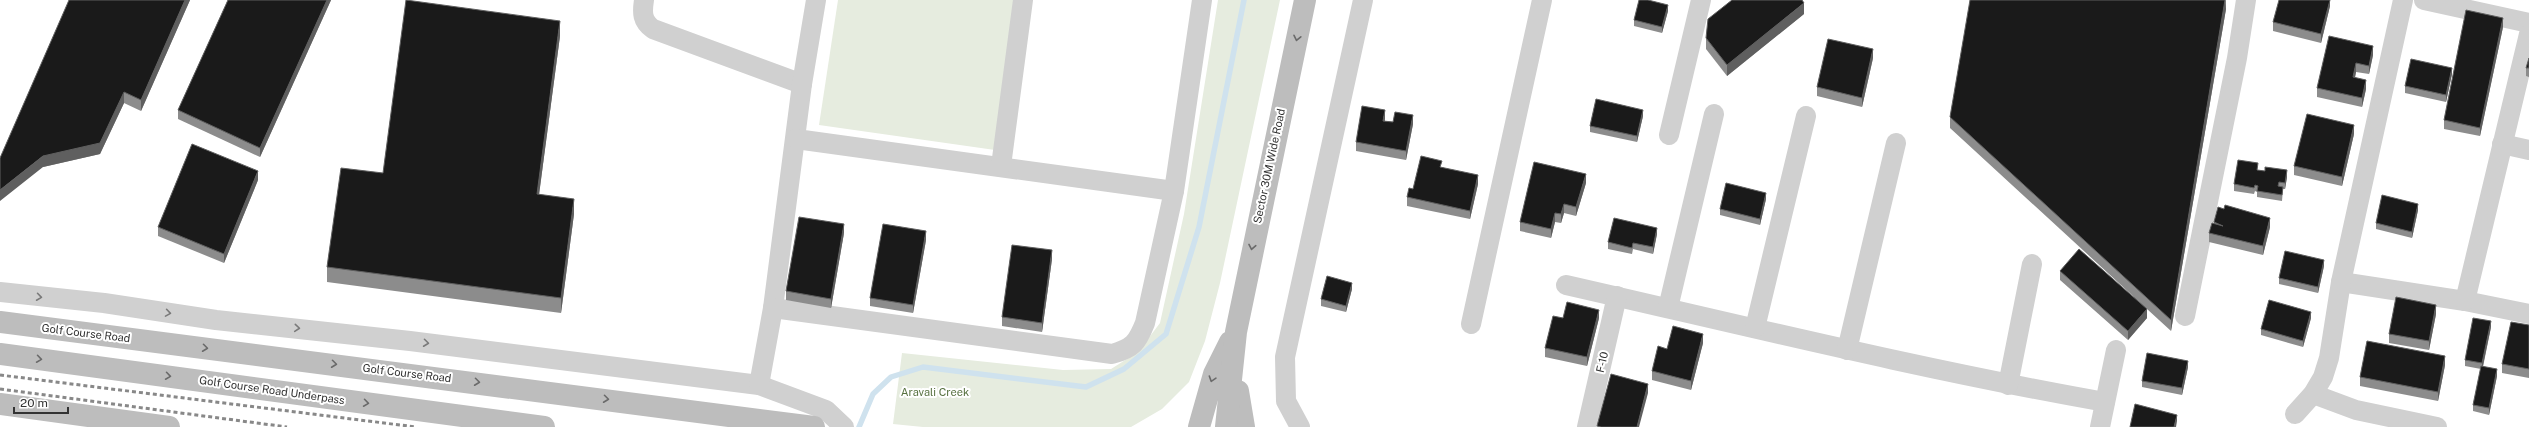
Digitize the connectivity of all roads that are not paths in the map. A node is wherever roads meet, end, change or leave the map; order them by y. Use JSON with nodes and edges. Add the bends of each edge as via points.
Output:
{"nodes":[{"id":1,"x":644,"y":0,"type":"edge"},
{"id":2,"x":816,"y":0,"type":"edge"},
{"id":3,"x":1023,"y":0,"type":"edge"},
{"id":4,"x":1202,"y":0,"type":"edge"},
{"id":5,"x":1305,"y":0,"type":"edge"},
{"id":6,"x":1363,"y":0,"type":"edge"},
{"id":7,"x":1542,"y":0,"type":"edge"},
{"id":8,"x":1701,"y":0,"type":"edge"},
{"id":9,"x":2246,"y":0,"type":"edge"},
{"id":10,"x":2403,"y":0,"type":"edge"},
{"id":11,"x":2424,"y":0,"type":"edge"},
{"id":12,"x":2529,"y":23,"type":"edge"},
{"id":13,"x":2529,"y":34,"type":"edge"},
{"id":14,"x":802,"y":84,"type":"junction"},
{"id":15,"x":1714,"y":114,"type":"dead end"},
{"id":16,"x":1806,"y":116,"type":"dead end"},
{"id":17,"x":1669,"y":135,"type":"dead end"},
{"id":18,"x":796,"y":139,"type":"junction"},
{"id":19,"x":1896,"y":142,"type":"dead end"},
{"id":20,"x":2502,"y":144,"type":"junction"},
{"id":21,"x":2529,"y":150,"type":"edge"},
{"id":22,"x":1001,"y":166,"type":"junction"},
{"id":23,"x":1174,"y":191,"type":"junction"},
{"id":24,"x":2032,"y":264,"type":"dead end"},
{"id":25,"x":2341,"y":282,"type":"junction"},
{"id":26,"x":1566,"y":284,"type":"dead end"},
{"id":27,"x":0,"y":292,"type":"edge"},
{"id":28,"x":1617,"y":296,"type":"junction"},
{"id":29,"x":2464,"y":301,"type":"junction"},
{"id":30,"x":773,"y":308,"type":"junction"},
{"id":31,"x":1668,"y":308,"type":"junction"},
{"id":32,"x":2529,"y":314,"type":"edge"},
{"id":33,"x":2186,"y":316,"type":"dead end"},
{"id":34,"x":0,"y":322,"type":"edge"},
{"id":35,"x":1472,"y":324,"type":"dead end"},
{"id":36,"x":1755,"y":328,"type":"junction"},
{"id":37,"x":1236,"y":332,"type":"junction"},
{"id":38,"x":1847,"y":350,"type":"junction"},
{"id":39,"x":2116,"y":350,"type":"dead end"},
{"id":40,"x":0,"y":354,"type":"edge"},
{"id":41,"x":759,"y":384,"type":"junction"},
{"id":42,"x":2008,"y":385,"type":"junction"},
{"id":43,"x":2313,"y":394,"type":"junction"},
{"id":44,"x":2105,"y":402,"type":"junction"},
{"id":45,"x":0,"y":404,"type":"edge"},
{"id":46,"x":2294,"y":414,"type":"dead end"},
{"id":47,"x":1201,"y":419,"type":"edge"},
{"id":48,"x":169,"y":427,"type":"edge"},
{"id":49,"x":544,"y":427,"type":"edge"},
{"id":50,"x":814,"y":427,"type":"edge"},
{"id":51,"x":844,"y":427,"type":"edge"},
{"id":52,"x":1184,"y":427,"type":"edge"},
{"id":53,"x":1226,"y":427,"type":"edge"},
{"id":54,"x":1244,"y":427,"type":"edge"},
{"id":55,"x":1300,"y":427,"type":"edge"},
{"id":56,"x":1587,"y":427,"type":"edge"},
{"id":57,"x":2100,"y":427,"type":"edge"},
{"id":58,"x":2437,"y":427,"type":"edge"}],
"edges":[{"from":1,"to":14,"type":"street","via":[[642,12],[645,23],[653,30]]},
{"from":2,"to":14,"type":"street"},
{"from":3,"to":22,"type":"street"},
{"from":4,"to":23,"type":"street"},
{"from":5,"to":37,"type":"main road","name":"Sector 30M Wide Road","one_way":true},
{"from":6,"to":55,"type":"street","via":[[1285,357],[1286,401]]},
{"from":7,"to":35,"type":"street"},
{"from":8,"to":17,"type":"street"},
{"from":9,"to":33,"type":"street"},
{"from":10,"to":25,"type":"street"},
{"from":11,"to":12,"type":"street"},
{"from":13,"to":20,"type":"street"},
{"from":14,"to":18,"type":"street"},
{"from":15,"to":31,"type":"street"},
{"from":16,"to":36,"type":"street"},
{"from":18,"to":22,"type":"street"},
{"from":18,"to":30,"type":"street"},
{"from":19,"to":38,"type":"street"},
{"from":20,"to":21,"type":"street"},
{"from":20,"to":29,"type":"street"},
{"from":22,"to":23,"type":"street"},
{"from":23,"to":30,"type":"street","via":[[1145,323],[1138,340],[1128,350],[1112,354]]},
{"from":24,"to":42,"type":"street"},
{"from":25,"to":29,"type":"street"},
{"from":25,"to":43,"type":"street","via":[[2329,358],[2323,377]]},
{"from":26,"to":28,"type":"street"},
{"from":27,"to":41,"type":"street","one_way":true},
{"from":28,"to":31,"type":"street"},
{"from":28,"to":56,"type":"street","name":"F-10"},
{"from":29,"to":32,"type":"street"},
{"from":30,"to":41,"type":"street"},
{"from":31,"to":36,"type":"street"},
{"from":34,"to":50,"type":"main road","name":"Golf Course Road","one_way":true},
{"from":36,"to":38,"type":"street"},
{"from":37,"to":47,"type":"main road","one_way":true,"via":[[1214,374]]},
{"from":37,"to":53,"type":"main road"},
{"from":37,"to":54,"type":"main road","via":[[1236,382]]},
{"from":38,"to":42,"type":"street"},
{"from":39,"to":44,"type":"street"},
{"from":40,"to":49,"type":"main road","name":"Golf Course Road Underpass","one_way":true},
{"from":41,"to":51,"type":"street","via":[[826,410]]},
{"from":42,"to":44,"type":"street"},
{"from":43,"to":46,"type":"street"},
{"from":43,"to":58,"type":"street","via":[[2356,410]]},
{"from":44,"to":57,"type":"street"},
{"from":45,"to":48,"type":"main road"},
{"from":47,"to":52,"type":"main road"}]}
